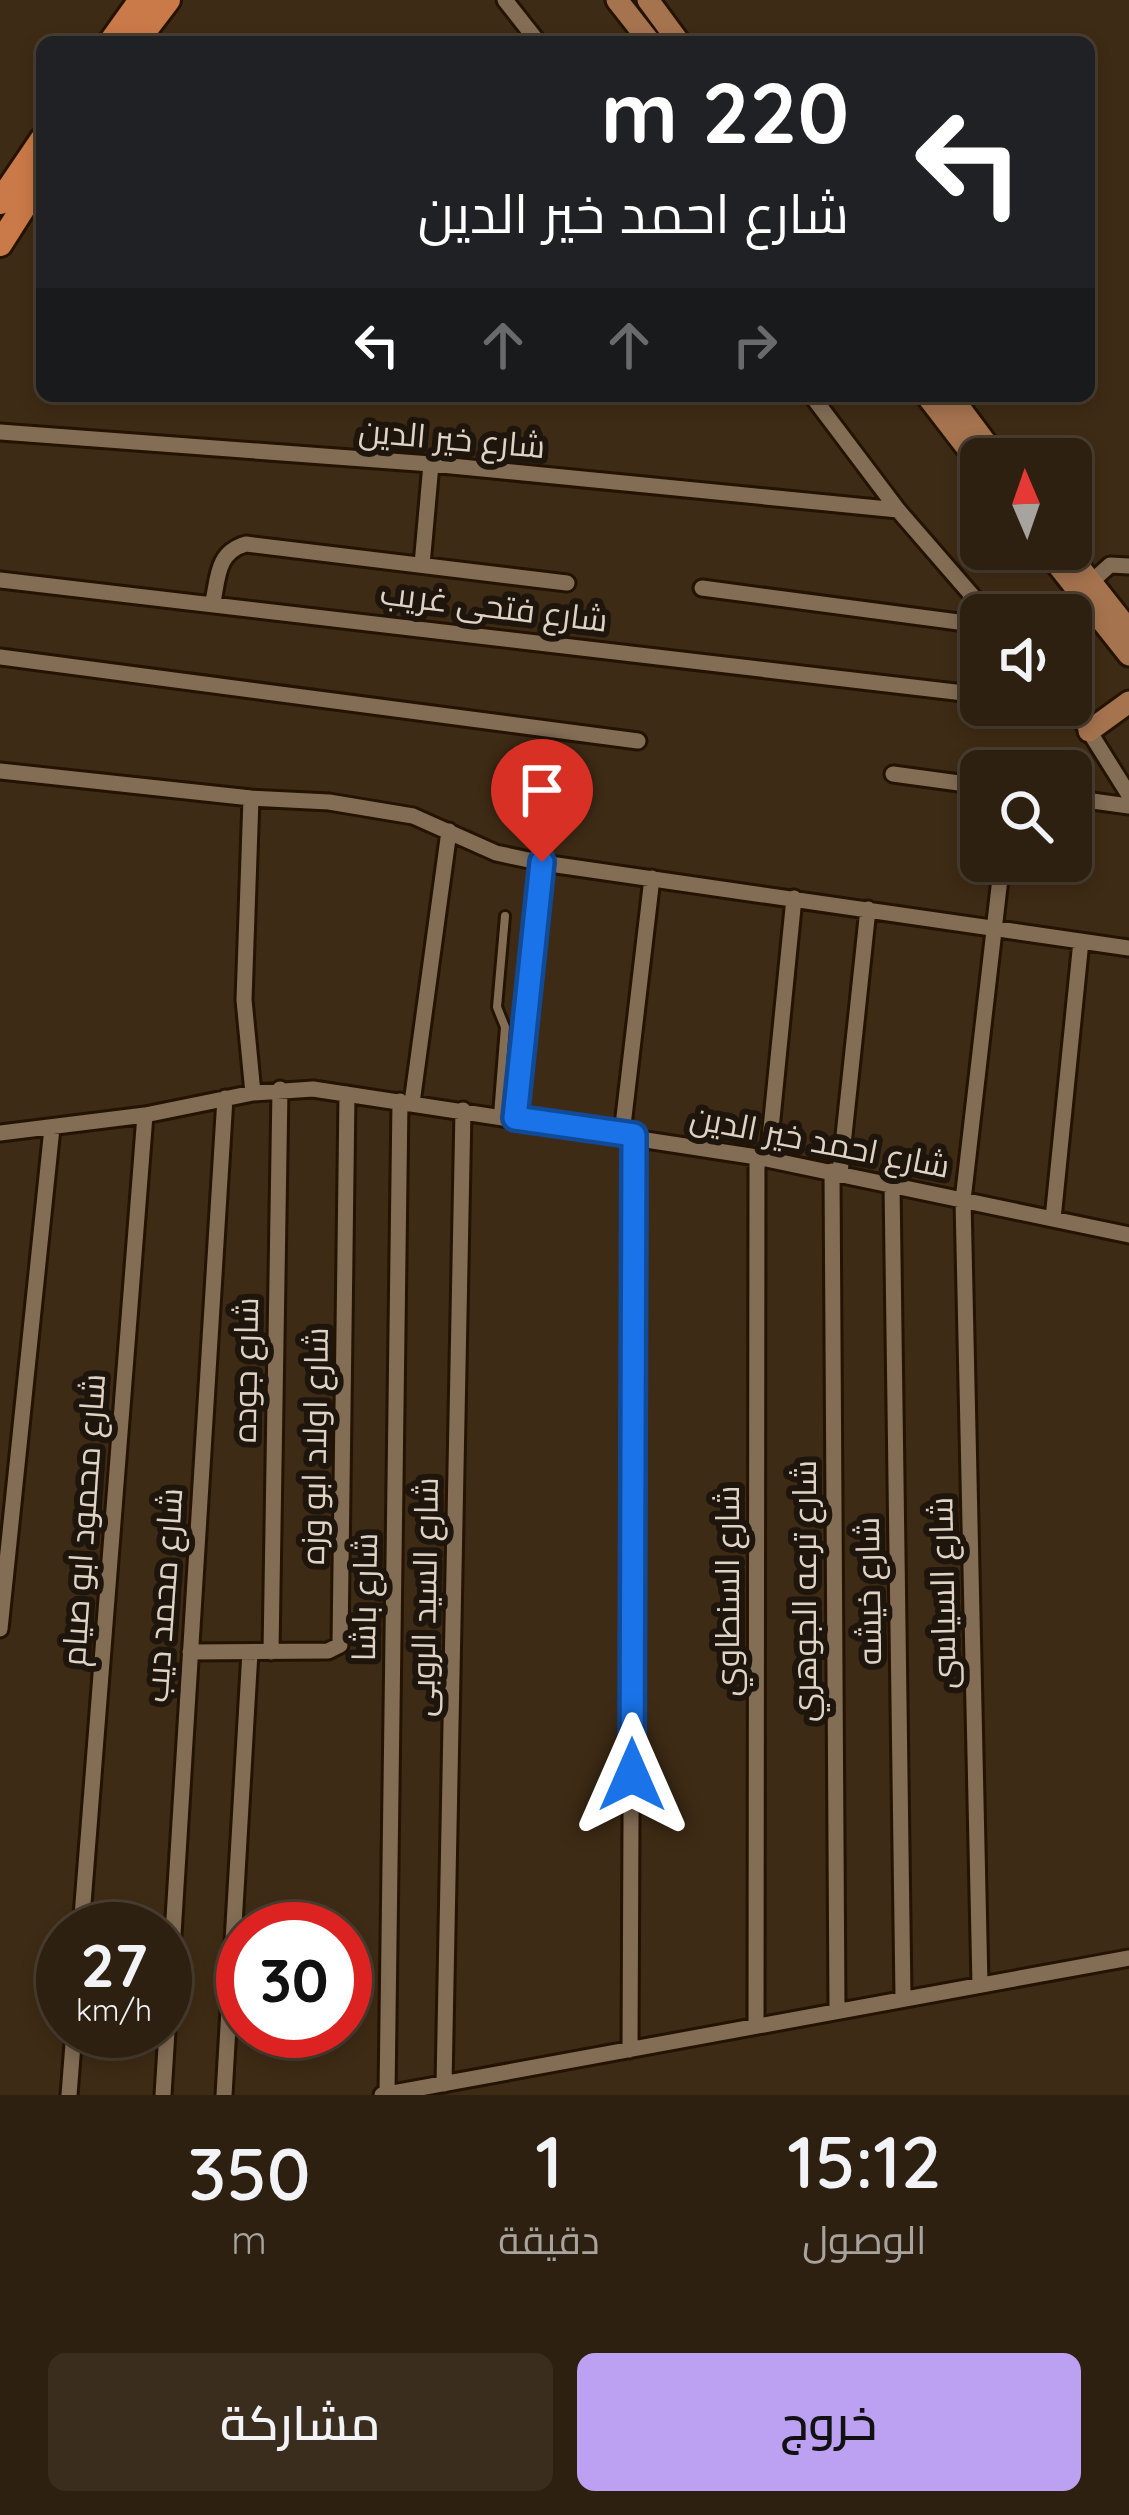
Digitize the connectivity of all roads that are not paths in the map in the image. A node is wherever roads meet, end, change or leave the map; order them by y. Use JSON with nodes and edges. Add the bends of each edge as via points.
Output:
{"nodes":[{"id":1,"x":141,"y":0,"type":"edge"},
{"id":2,"x":168,"y":0,"type":"edge"},
{"id":3,"x":505,"y":0,"type":"edge"},
{"id":4,"x":617,"y":0,"type":"edge"},
{"id":5,"x":648,"y":0,"type":"edge"},
{"id":6,"x":115,"y":36,"type":"edge"},
{"id":7,"x":141,"y":36,"type":"edge"},
{"id":8,"x":533,"y":36,"type":"edge"},
{"id":9,"x":645,"y":36,"type":"edge"},
{"id":10,"x":675,"y":36,"type":"edge"},
{"id":11,"x":36,"y":149,"type":"edge"},
{"id":12,"x":36,"y":190,"type":"edge"},
{"id":13,"x":0,"y":202,"type":"edge"},
{"id":14,"x":0,"y":244,"type":"edge"},
{"id":15,"x":817,"y":402,"type":"edge"},
{"id":16,"x":950,"y":402,"type":"edge"},
{"id":17,"x":951,"y":402,"type":"edge"},
{"id":18,"x":0,"y":432,"type":"edge"},
{"id":19,"x":968,"y":438,"type":"edge"},
{"id":20,"x":981,"y":438,"type":"edge"},
{"id":21,"x":431,"y":464,"type":"junction"},
{"id":22,"x":898,"y":510,"type":"junction"},
{"id":23,"x":422,"y":565,"type":"junction"},
{"id":24,"x":1129,"y":566,"type":"edge"},
{"id":25,"x":1061,"y":570,"type":"edge"},
{"id":26,"x":1080,"y":570,"type":"edge"},
{"id":27,"x":0,"y":580,"type":"edge"},
{"id":28,"x":567,"y":583,"type":"dead end"},
{"id":29,"x":1090,"y":583,"type":"junction"},
{"id":30,"x":702,"y":588,"type":"dead end"},
{"id":31,"x":971,"y":594,"type":"edge"},
{"id":32,"x":213,"y":602,"type":"junction"},
{"id":33,"x":960,"y":623,"type":"edge"},
{"id":34,"x":1129,"y":630,"type":"edge"},
{"id":35,"x":1129,"y":656,"type":"edge"},
{"id":36,"x":0,"y":657,"type":"edge"},
{"id":37,"x":960,"y":691,"type":"edge"},
{"id":38,"x":1129,"y":702,"type":"edge"},
{"id":39,"x":1086,"y":726,"type":"edge"},
{"id":40,"x":1090,"y":731,"type":"junction"},
{"id":41,"x":638,"y":741,"type":"dead end"},
{"id":42,"x":0,"y":771,"type":"edge"},
{"id":43,"x":893,"y":774,"type":"dead end"},
{"id":44,"x":960,"y":783,"type":"edge"},
{"id":45,"x":1129,"y":795,"type":"edge"},
{"id":46,"x":251,"y":798,"type":"junction"},
{"id":47,"x":1092,"y":801,"type":"edge"},
{"id":48,"x":1129,"y":806,"type":"edge"},
{"id":49,"x":449,"y":831,"type":"junction"},
{"id":50,"x":542,"y":862,"type":"junction"},
{"id":51,"x":652,"y":878,"type":"junction"},
{"id":52,"x":1000,"y":882,"type":"edge"},
{"id":53,"x":794,"y":898,"type":"junction"},
{"id":54,"x":868,"y":909,"type":"junction"},
{"id":55,"x":505,"y":916,"type":"dead end"},
{"id":56,"x":995,"y":928,"type":"junction"},
{"id":57,"x":1081,"y":941,"type":"junction"},
{"id":58,"x":1129,"y":948,"type":"edge"},
{"id":59,"x":280,"y":1089,"type":"junction"},
{"id":60,"x":253,"y":1093,"type":"junction"},
{"id":61,"x":347,"y":1094,"type":"junction"},
{"id":62,"x":225,"y":1098,"type":"junction"},
{"id":63,"x":406,"y":1102,"type":"junction"},
{"id":64,"x":463,"y":1110,"type":"junction"},
{"id":65,"x":145,"y":1115,"type":"junction"},
{"id":66,"x":506,"y":1117,"type":"junction"},
{"id":67,"x":52,"y":1129,"type":"junction"},
{"id":68,"x":0,"y":1132,"type":"edge"},
{"id":69,"x":628,"y":1134,"type":"junction"},
{"id":70,"x":763,"y":1158,"type":"junction"},
{"id":71,"x":836,"y":1172,"type":"junction"},
{"id":72,"x":892,"y":1184,"type":"junction"},
{"id":73,"x":963,"y":1200,"type":"junction"},
{"id":74,"x":1053,"y":1219,"type":"junction"},
{"id":75,"x":1129,"y":1235,"type":"edge"},
{"id":76,"x":0,"y":1629,"type":"edge"},
{"id":77,"x":190,"y":1652,"type":"junction"},
{"id":78,"x":250,"y":1652,"type":"junction"},
{"id":79,"x":271,"y":1652,"type":"junction"},
{"id":80,"x":84,"y":1902,"type":"edge"},
{"id":81,"x":1129,"y":1958,"type":"edge"},
{"id":82,"x":980,"y":1985,"type":"junction"},
{"id":83,"x":903,"y":1997,"type":"junction"},
{"id":84,"x":837,"y":2010,"type":"junction"},
{"id":85,"x":756,"y":2024,"type":"junction"},
{"id":86,"x":630,"y":2050,"type":"junction"},
{"id":87,"x":71,"y":2058,"type":"edge"},
{"id":88,"x":444,"y":2084,"type":"junction"},
{"id":89,"x":385,"y":2094,"type":"edge"},
{"id":90,"x":68,"y":2095,"type":"edge"},
{"id":91,"x":163,"y":2095,"type":"edge"},
{"id":92,"x":224,"y":2095,"type":"edge"}],
"edges":[{"from":1,"to":6,"type":"main road"},
{"from":2,"to":7,"type":"main road"},
{"from":3,"to":8,"type":"street"},
{"from":4,"to":9,"type":"main road"},
{"from":5,"to":10,"type":"main road"},
{"from":11,"to":13,"type":"main road"},
{"from":12,"to":14,"type":"main road"},
{"from":15,"to":22,"type":"street"},
{"from":16,"to":19,"type":"main road"},
{"from":17,"to":20,"type":"main road"},
{"from":18,"to":21,"type":"street","name":"شارع خير الدين"},
{"from":21,"to":22,"type":"street","name":"شارع خير الدين"},
{"from":21,"to":23,"type":"street"},
{"from":22,"to":31,"type":"street"},
{"from":23,"to":28,"type":"street"},
{"from":23,"to":32,"type":"street","via":[[245,544],[224,556]]},
{"from":24,"to":29,"type":"street","via":[[1111,565]]},
{"from":25,"to":35,"type":"main road"},
{"from":26,"to":29,"type":"main road"},
{"from":27,"to":32,"type":"street","name":"شارع فتحى غريب"},
{"from":29,"to":34,"type":"main road"},
{"from":30,"to":33,"type":"street"},
{"from":32,"to":37,"type":"street","name":"شارع فتحى غريب"},
{"from":36,"to":41,"type":"street"},
{"from":38,"to":40,"type":"main road"},
{"from":39,"to":40,"type":"street"},
{"from":40,"to":45,"type":"street"},
{"from":42,"to":46,"type":"street"},
{"from":43,"to":44,"type":"street"},
{"from":46,"to":49,"type":"street","via":[[392,812]]},
{"from":46,"to":60,"type":"street","via":[[244,1000]]},
{"from":47,"to":48,"type":"street"},
{"from":49,"to":50,"type":"street","via":[[496,853]]},
{"from":49,"to":63,"type":"street","name":"شارع باشا"},
{"from":50,"to":51,"type":"street"},
{"from":50,"to":66,"type":"street"},
{"from":51,"to":53,"type":"street"},
{"from":51,"to":69,"type":"street"},
{"from":52,"to":56,"type":"street","name":"شارع السياسى"},
{"from":53,"to":54,"type":"street"},
{"from":53,"to":70,"type":"street","name":"شارع السنطاوي"},
{"from":54,"to":56,"type":"street"},
{"from":54,"to":71,"type":"street","name":"شارع ترعه الجوهري"},
{"from":55,"to":66,"type":"lane","via":[[496,1007],[506,1027]]},
{"from":56,"to":57,"type":"street"},
{"from":56,"to":73,"type":"street","name":"شارع السياسى"},
{"from":57,"to":58,"type":"street"},
{"from":57,"to":74,"type":"street"},
{"from":59,"to":60,"type":"street","name":"شارع احمد خير الدين"},
{"from":59,"to":61,"type":"street","name":"شارع احمد خير الدين"},
{"from":59,"to":79,"type":"street","name":"شارع جوده"},
{"from":60,"to":62,"type":"street","name":"شارع احمد خير الدين"},
{"from":61,"to":63,"type":"street","name":"شارع احمد خير الدين"},
{"from":61,"to":79,"type":"street","name":"شارع اولاد ابو وزه","via":[[342,1639],[334,1651]]},
{"from":62,"to":65,"type":"street","name":"شارع احمد خير الدين"},
{"from":62,"to":77,"type":"street","name":"شارع محمد ديب"},
{"from":63,"to":64,"type":"street","name":"شارع احمد خير الدين"},
{"from":63,"to":89,"type":"street","name":"شارع باشا"},
{"from":64,"to":66,"type":"street","name":"شارع احمد خير الدين"},
{"from":64,"to":88,"type":"street","name":"شارع السيد الروبى"},
{"from":65,"to":67,"type":"street","name":"شارع احمد خير الدين"},
{"from":65,"to":80,"type":"street","name":"شارع محمود ابو صيام"},
{"from":66,"to":69,"type":"street","name":"شارع احمد خير الدين"},
{"from":67,"to":68,"type":"street","name":"شارع احمد خير الدين"},
{"from":67,"to":76,"type":"street"},
{"from":69,"to":70,"type":"street","name":"شارع احمد خير الدين"},
{"from":69,"to":86,"type":"street"},
{"from":70,"to":71,"type":"street","name":"شارع احمد خير الدين"},
{"from":70,"to":85,"type":"street","name":"شارع السنطاوي"},
{"from":71,"to":72,"type":"street","name":"شارع احمد خير الدين"},
{"from":71,"to":84,"type":"street","name":"شارع ترعه الجوهري"},
{"from":72,"to":73,"type":"street","name":"شارع احمد خير الدين"},
{"from":72,"to":83,"type":"street","name":"شارع خيشه"},
{"from":73,"to":74,"type":"street","name":"شارع احمد خير الدين"},
{"from":73,"to":82,"type":"street","name":"شارع السياسى"},
{"from":74,"to":75,"type":"street","name":"شارع احمد خير الدين"},
{"from":77,"to":78,"type":"street","name":"شارع اولاد ابو وزه"},
{"from":77,"to":91,"type":"street","name":"شارع محمد ديب"},
{"from":78,"to":79,"type":"street","name":"شارع اولاد ابو وزه"},
{"from":78,"to":92,"type":"street"},
{"from":81,"to":82,"type":"street"},
{"from":82,"to":83,"type":"street"},
{"from":83,"to":84,"type":"street"},
{"from":84,"to":85,"type":"street"},
{"from":85,"to":86,"type":"street"},
{"from":86,"to":88,"type":"street"},
{"from":87,"to":90,"type":"street"},
{"from":88,"to":89,"type":"street"}]}
